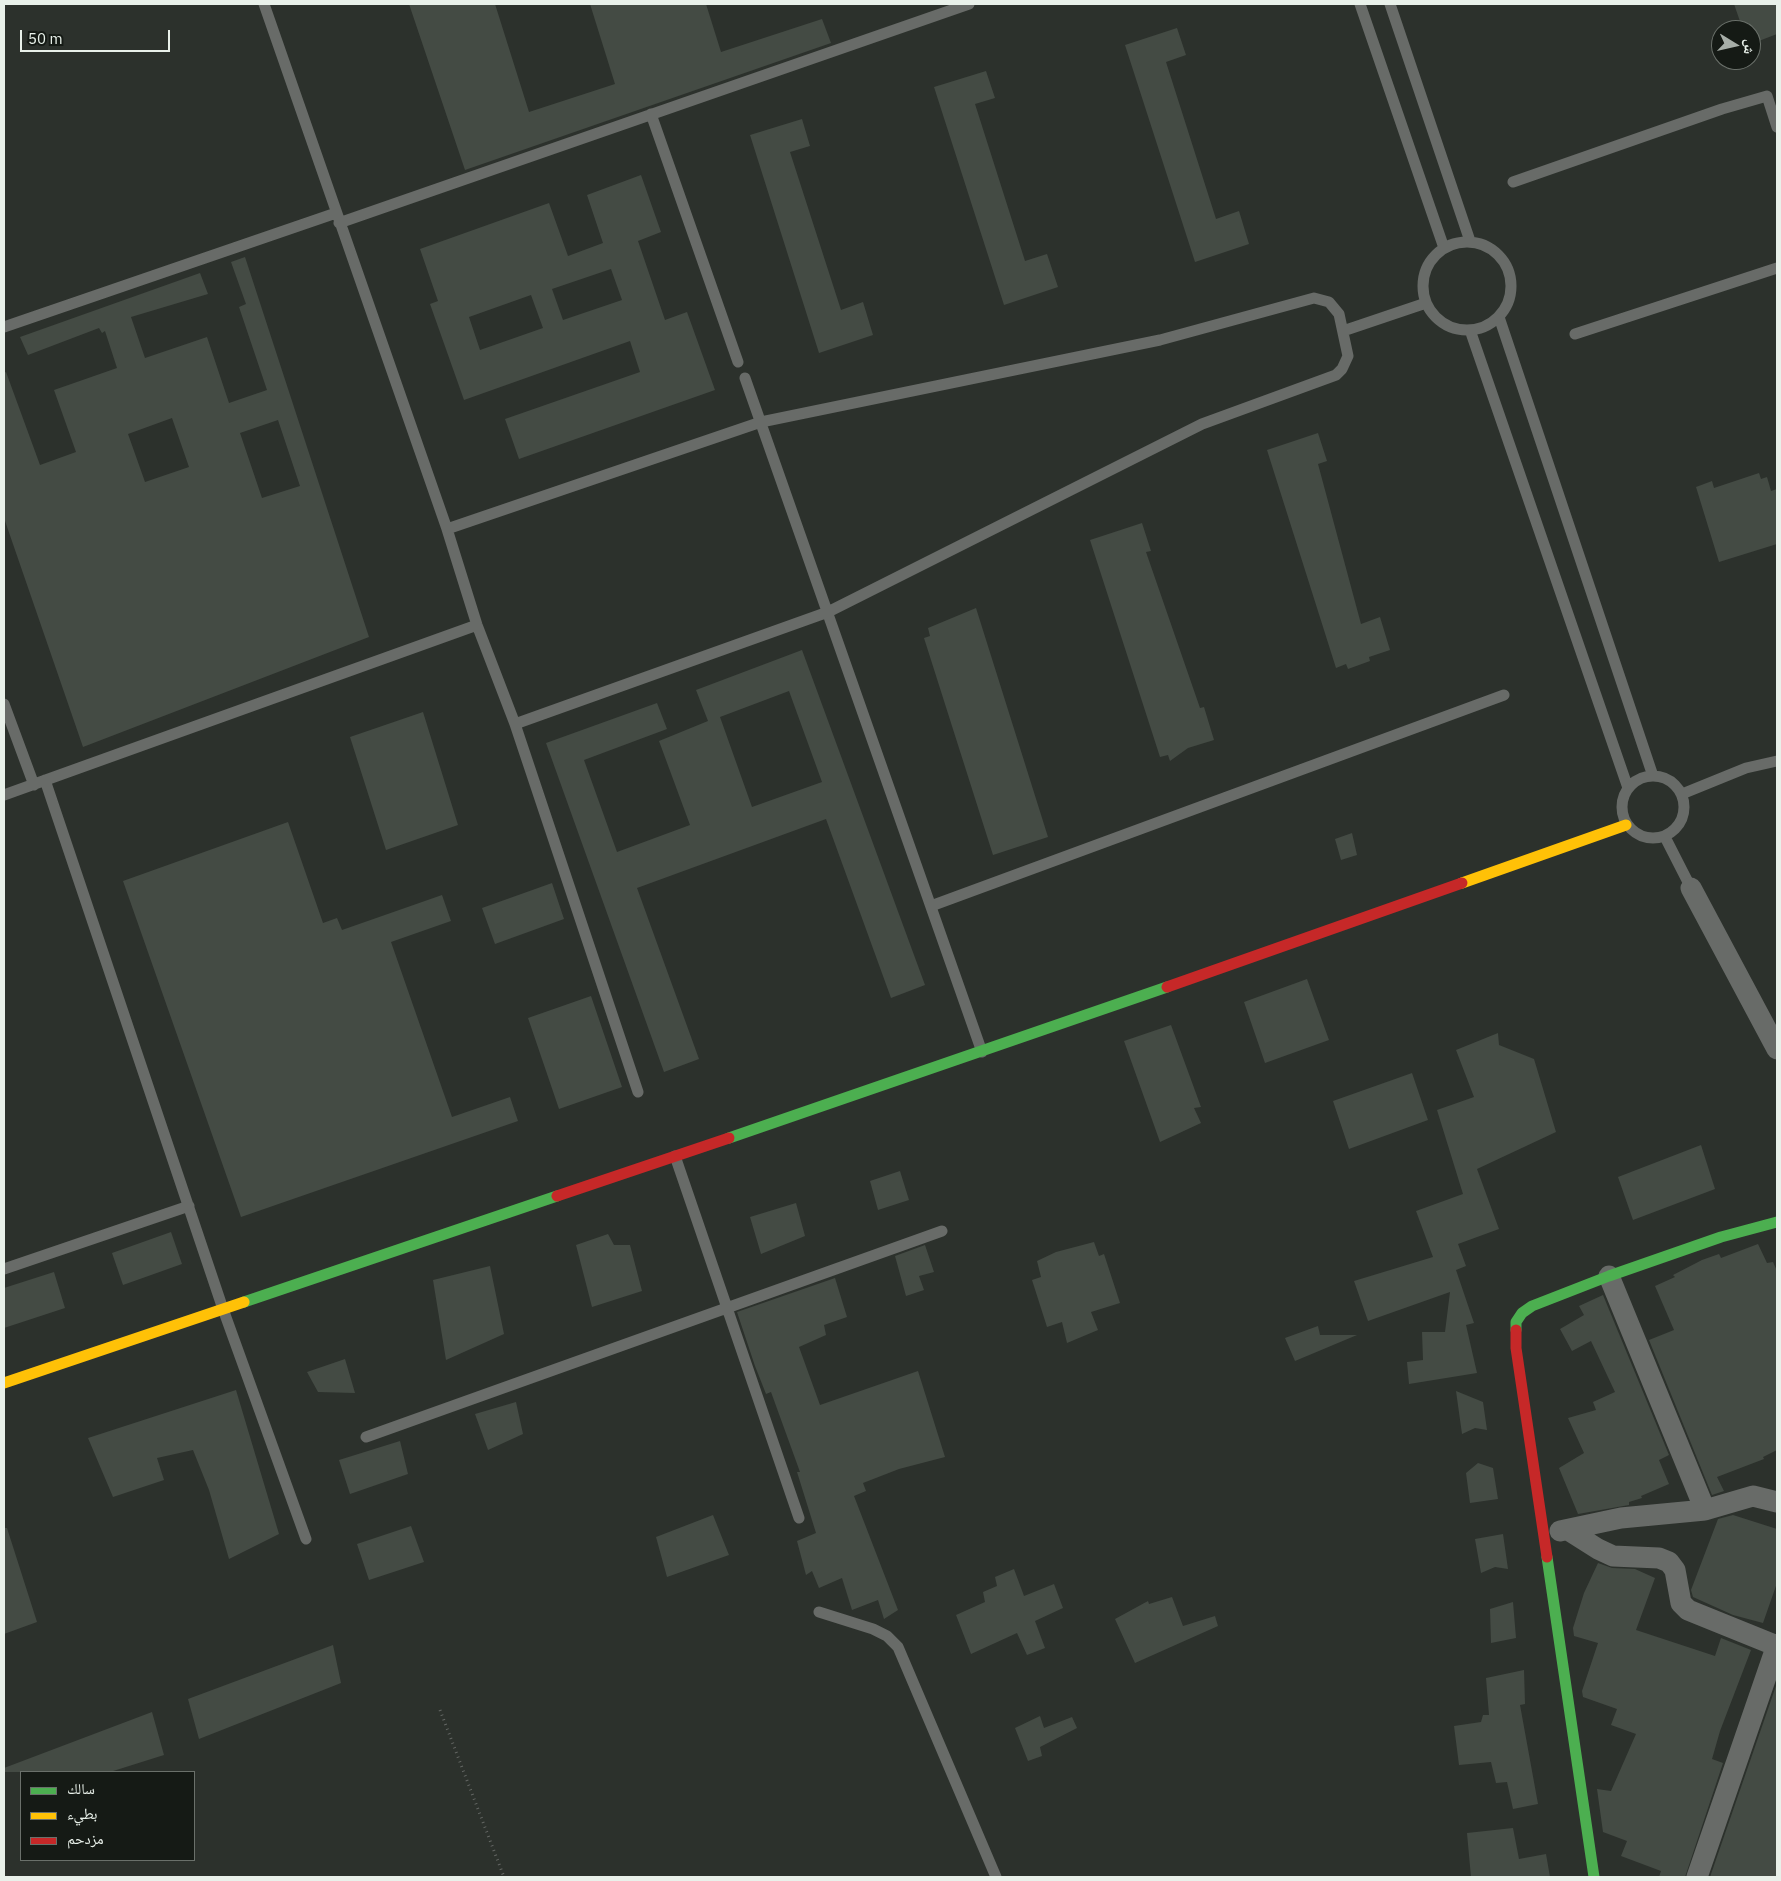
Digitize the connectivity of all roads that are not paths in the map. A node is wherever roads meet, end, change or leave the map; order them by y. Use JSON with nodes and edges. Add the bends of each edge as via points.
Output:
{"nodes":[{"id":1,"x":264,"y":4,"type":"edge"},
{"id":2,"x":969,"y":4,"type":"edge"},
{"id":3,"x":1360,"y":4,"type":"edge"},
{"id":4,"x":1390,"y":4,"type":"edge"},
{"id":5,"x":651,"y":114,"type":"junction"},
{"id":6,"x":1777,"y":127,"type":"edge"},
{"id":7,"x":1513,"y":182,"type":"dead end"},
{"id":8,"x":338,"y":218,"type":"junction"},
{"id":9,"x":1470,"y":241,"type":"junction"},
{"id":10,"x":1444,"y":248,"type":"junction"},
{"id":11,"x":1777,"y":268,"type":"edge"},
{"id":12,"x":1426,"y":303,"type":"junction"},
{"id":13,"x":1499,"y":317,"type":"junction"},
{"id":14,"x":4,"y":327,"type":"edge"},
{"id":15,"x":1470,"y":330,"type":"junction"},
{"id":16,"x":1343,"y":331,"type":"junction"},
{"id":17,"x":1575,"y":334,"type":"dead end"},
{"id":18,"x":738,"y":362,"type":"dead end"},
{"id":19,"x":745,"y":378,"type":"dead end"},
{"id":20,"x":761,"y":422,"type":"junction"},
{"id":21,"x":446,"y":529,"type":"junction"},
{"id":22,"x":828,"y":612,"type":"junction"},
{"id":23,"x":477,"y":625,"type":"junction"},
{"id":24,"x":1504,"y":695,"type":"dead end"},
{"id":25,"x":4,"y":704,"type":"edge"},
{"id":26,"x":515,"y":724,"type":"junction"},
{"id":27,"x":1777,"y":761,"type":"edge"},
{"id":28,"x":1653,"y":776,"type":"junction"},
{"id":29,"x":45,"y":780,"type":"junction"},
{"id":30,"x":34,"y":785,"type":"junction"},
{"id":31,"x":1628,"y":788,"type":"junction"},
{"id":32,"x":1682,"y":794,"type":"junction"},
{"id":33,"x":4,"y":795,"type":"edge"},
{"id":34,"x":1626,"y":825,"type":"junction"},
{"id":35,"x":1665,"y":837,"type":"junction"},
{"id":36,"x":1691,"y":888,"type":"joint"},
{"id":37,"x":931,"y":906,"type":"junction"},
{"id":38,"x":1777,"y":1049,"type":"edge"},
{"id":39,"x":982,"y":1052,"type":"junction"},
{"id":40,"x":638,"y":1092,"type":"dead end"},
{"id":41,"x":675,"y":1156,"type":"junction"},
{"id":42,"x":189,"y":1206,"type":"junction"},
{"id":43,"x":1777,"y":1222,"type":"edge"},
{"id":44,"x":942,"y":1231,"type":"dead end"},
{"id":45,"x":4,"y":1269,"type":"edge"},
{"id":46,"x":1609,"y":1276,"type":"junction"},
{"id":47,"x":727,"y":1308,"type":"junction"},
{"id":48,"x":223,"y":1309,"type":"junction"},
{"id":49,"x":4,"y":1383,"type":"edge"},
{"id":50,"x":366,"y":1437,"type":"dead end"},
{"id":51,"x":1777,"y":1502,"type":"edge"},
{"id":52,"x":1705,"y":1510,"type":"junction"},
{"id":53,"x":800,"y":1518,"type":"dead end"},
{"id":54,"x":1568,"y":1530,"type":"junction"},
{"id":55,"x":1542,"y":1534,"type":"junction"},
{"id":56,"x":306,"y":1539,"type":"dead end"},
{"id":57,"x":819,"y":1612,"type":"dead end"},
{"id":58,"x":1777,"y":1646,"type":"edge"},
{"id":59,"x":996,"y":1877,"type":"edge"},
{"id":60,"x":1594,"y":1877,"type":"edge"},
{"id":61,"x":1697,"y":1877,"type":"edge"}],
"edges":[{"from":1,"to":8,"type":"lane"},
{"from":2,"to":5,"type":"lane"},
{"from":3,"to":10,"type":"lane"},
{"from":4,"to":9,"type":"lane"},
{"from":5,"to":8,"type":"lane"},
{"from":5,"to":18,"type":"lane"},
{"from":6,"to":7,"type":"lane","via":[[1767,96]]},
{"from":8,"to":14,"type":"lane"},
{"from":8,"to":21,"type":"lane"},
{"from":9,"to":10,"type":"lane"},
{"from":9,"to":13,"type":"lane","via":[[1491,248],[1508,270],[1512,286],[1510,297]]},
{"from":10,"to":12,"type":"lane","via":[[1436,254],[1425,272]]},
{"from":11,"to":17,"type":"lane"},
{"from":12,"to":15,"type":"lane","via":[[1432,313],[1448,326]]},
{"from":12,"to":16,"type":"lane"},
{"from":13,"to":15,"type":"lane","via":[[1480,329]]},
{"from":13,"to":28,"type":"lane"},
{"from":15,"to":31,"type":"lane"},
{"from":16,"to":20,"type":"lane","via":[[1335,308],[1329,302],[1314,298],[1160,340]]},
{"from":16,"to":22,"type":"lane","via":[[1348,356],[1336,375],[1202,424]]},
{"from":19,"to":20,"type":"lane"},
{"from":20,"to":21,"type":"lane"},
{"from":20,"to":22,"type":"lane"},
{"from":21,"to":23,"type":"lane"},
{"from":22,"to":26,"type":"lane"},
{"from":22,"to":37,"type":"lane"},
{"from":23,"to":26,"type":"lane"},
{"from":23,"to":29,"type":"lane"},
{"from":24,"to":37,"type":"lane"},
{"from":25,"to":30,"type":"lane"},
{"from":26,"to":40,"type":"lane"},
{"from":27,"to":32,"type":"lane","via":[[1746,768]]},
{"from":28,"to":31,"type":"lane","via":[[1642,778]]},
{"from":28,"to":32,"type":"lane","via":[[1674,784]]},
{"from":29,"to":30,"type":"lane"},
{"from":29,"to":42,"type":"lane"},
{"from":30,"to":33,"type":"lane"},
{"from":31,"to":34,"type":"lane","via":[[1622,803]]},
{"from":32,"to":35,"type":"lane","via":[[1684,814],[1673,832]]},
{"from":34,"to":35,"type":"lane","via":[[1644,838]]},
{"from":34,"to":39,"type":"street"},
{"from":35,"to":36,"type":"lane"},
{"from":36,"to":38,"type":"street"},
{"from":37,"to":39,"type":"lane"},
{"from":39,"to":41,"type":"street"},
{"from":41,"to":47,"type":"lane"},
{"from":41,"to":48,"type":"street"},
{"from":42,"to":45,"type":"lane"},
{"from":42,"to":48,"type":"lane"},
{"from":43,"to":46,"type":"street","via":[[1720,1237]]},
{"from":44,"to":47,"type":"lane"},
{"from":46,"to":52,"type":"street"},
{"from":46,"to":55,"type":"street","via":[[1532,1306],[1516,1322],[1516,1348]]},
{"from":47,"to":50,"type":"lane"},
{"from":47,"to":53,"type":"lane"},
{"from":48,"to":49,"type":"street"},
{"from":48,"to":56,"type":"lane"},
{"from":51,"to":52,"type":"street","via":[[1753,1496]]},
{"from":52,"to":54,"type":"street","via":[[1621,1518]]},
{"from":54,"to":55,"type":"street"},
{"from":54,"to":58,"type":"street","via":[[1613,1556],[1659,1558],[1669,1562],[1675,1570],[1681,1603],[1688,1610]]},
{"from":55,"to":60,"type":"street"},
{"from":57,"to":59,"type":"lane","via":[[873,1629],[888,1636],[898,1647]]},
{"from":58,"to":61,"type":"street"}]}
